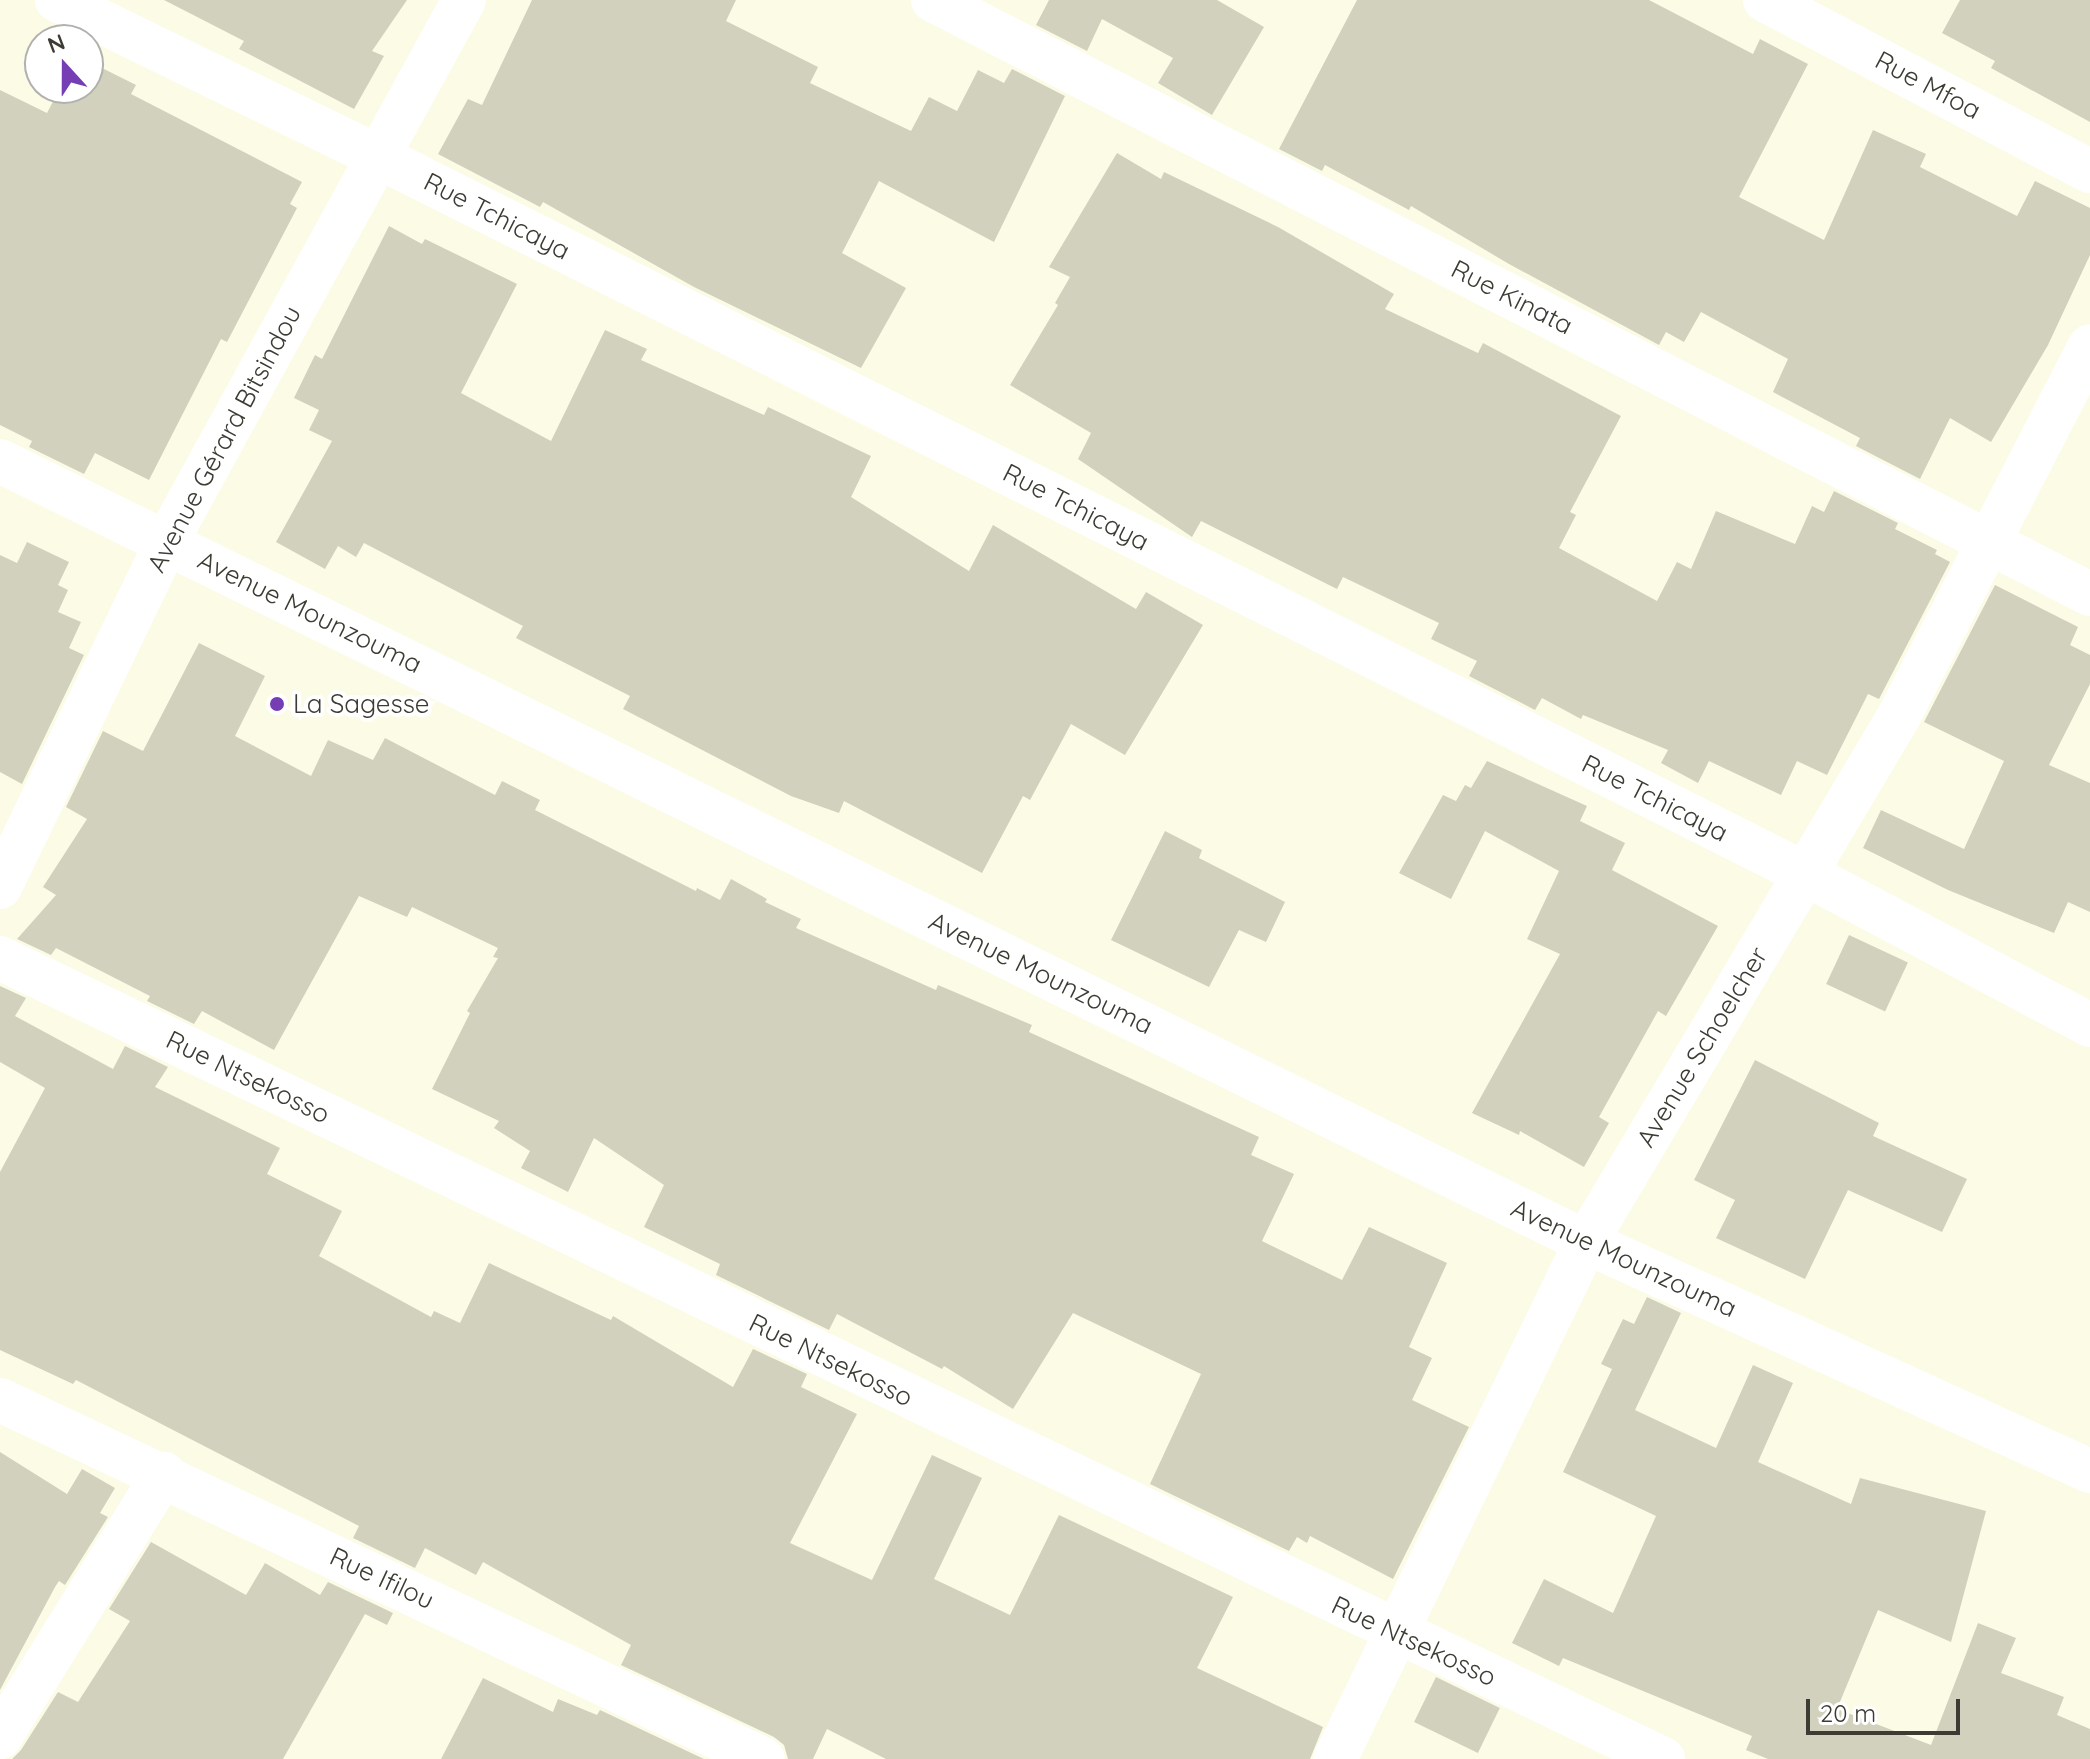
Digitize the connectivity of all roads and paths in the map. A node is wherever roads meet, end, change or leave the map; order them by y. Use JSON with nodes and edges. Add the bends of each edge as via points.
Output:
{"nodes":[{"id":1,"x":57,"y":0,"type":"edge"},
{"id":2,"x":464,"y":0,"type":"edge"},
{"id":3,"x":933,"y":0,"type":"edge"},
{"id":4,"x":1765,"y":0,"type":"edge"},
{"id":5,"x":379,"y":157,"type":"junction"},
{"id":6,"x":2090,"y":171,"type":"edge"},
{"id":7,"x":2090,"y":346,"type":"edge"},
{"id":8,"x":0,"y":461,"type":"edge"},
{"id":9,"x":167,"y":541,"type":"junction"},
{"id":10,"x":1989,"y":542,"type":"junction"},
{"id":11,"x":2090,"y":594,"type":"edge"},
{"id":12,"x":1806,"y":874,"type":"junction"},
{"id":13,"x":0,"y":887,"type":"edge"},
{"id":14,"x":0,"y":958,"type":"edge"},
{"id":15,"x":2090,"y":1025,"type":"edge"},
{"id":16,"x":1586,"y":1242,"type":"junction"},
{"id":17,"x":0,"y":1400,"type":"edge"},
{"id":18,"x":2090,"y":1471,"type":"edge"},
{"id":19,"x":164,"y":1474,"type":"junction"},
{"id":20,"x":1395,"y":1633,"type":"junction"},
{"id":21,"x":0,"y":1737,"type":"edge"},
{"id":22,"x":763,"y":1759,"type":"edge"},
{"id":23,"x":1335,"y":1759,"type":"edge"},
{"id":24,"x":1663,"y":1759,"type":"edge"}],
"edges":[{"from":1,"to":5,"type":"street","name":"Rue Tchicaya"},
{"from":2,"to":5,"type":"street","name":"Avenue Gérard Bitsindou"},
{"from":3,"to":10,"type":"street","name":"Rue Kinata"},
{"from":4,"to":6,"type":"street","name":"Rue Mfoa"},
{"from":5,"to":9,"type":"street","name":"Avenue Gérard Bitsindou"},
{"from":5,"to":12,"type":"street","name":"Rue Tchicaya"},
{"from":7,"to":10,"type":"street","name":"Avenue Schoelcher"},
{"from":8,"to":9,"type":"street","name":"Avenue Mounzouma"},
{"from":9,"to":13,"type":"street","name":"Avenue Gérard Bitsindou"},
{"from":9,"to":16,"type":"street","name":"Avenue Mounzouma"},
{"from":10,"to":11,"type":"street","name":"Rue Kinata"},
{"from":10,"to":12,"type":"street","name":"Avenue Schoelcher","via":[[1899,716]]},
{"from":12,"to":15,"type":"street","name":"Rue Tchicaya"},
{"from":12,"to":16,"type":"street","name":"Avenue Schoelcher"},
{"from":14,"to":20,"type":"street","name":"Rue Ntsekosso"},
{"from":16,"to":18,"type":"street","name":"Avenue Mounzouma"},
{"from":16,"to":20,"type":"street","name":"Avenue Schoelcher"},
{"from":17,"to":19,"type":"street","name":"Rue Ifilou"},
{"from":19,"to":21,"type":"street"},
{"from":19,"to":22,"type":"street","name":"Rue Ifilou"},
{"from":20,"to":23,"type":"street","name":"Avenue Schoelcher"},
{"from":20,"to":24,"type":"street","name":"Rue Ntsekosso"}]}
